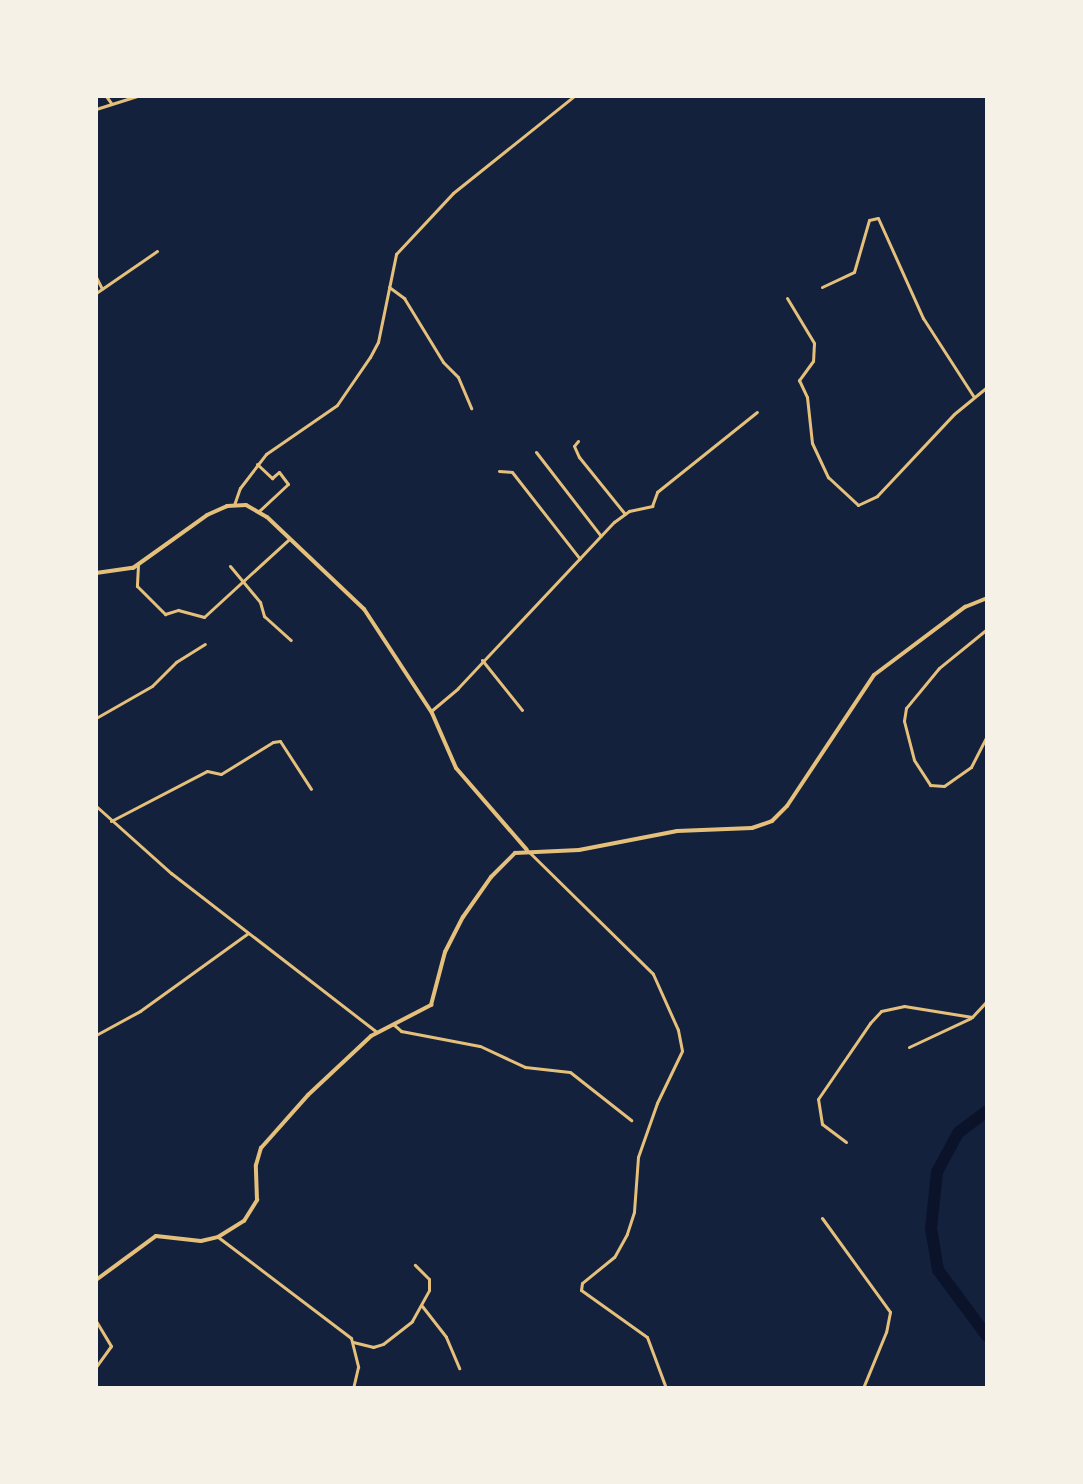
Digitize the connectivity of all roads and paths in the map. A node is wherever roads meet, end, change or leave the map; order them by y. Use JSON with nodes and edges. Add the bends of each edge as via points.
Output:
{"nodes":[{"id":1,"x":106,"y":96,"type":"edge"},
{"id":2,"x":137,"y":96,"type":"edge"},
{"id":3,"x":574,"y":96,"type":"edge"},
{"id":4,"x":111,"y":103,"type":"junction"},
{"id":5,"x":96,"y":109,"type":"edge"},
{"id":6,"x":158,"y":250,"type":"dead end"},
{"id":7,"x":96,"y":277,"type":"edge"},
{"id":8,"x":822,"y":287,"type":"dead end"},
{"id":9,"x":389,"y":288,"type":"junction"},
{"id":10,"x":102,"y":289,"type":"junction"},
{"id":11,"x":96,"y":293,"type":"edge"},
{"id":12,"x":787,"y":298,"type":"dead end"},
{"id":13,"x":987,"y":387,"type":"edge"},
{"id":14,"x":974,"y":397,"type":"junction"},
{"id":15,"x":471,"y":408,"type":"dead end"},
{"id":16,"x":757,"y":412,"type":"dead end"},
{"id":17,"x":578,"y":441,"type":"dead end"},
{"id":18,"x":536,"y":452,"type":"dead end"},
{"id":19,"x":257,"y":464,"type":"junction"},
{"id":20,"x":499,"y":471,"type":"dead end"},
{"id":21,"x":234,"y":505,"type":"junction"},
{"id":22,"x":258,"y":512,"type":"junction"},
{"id":23,"x":625,"y":514,"type":"junction"},
{"id":24,"x":601,"y":536,"type":"junction"},
{"id":25,"x":289,"y":539,"type":"junction"},
{"id":26,"x":580,"y":559,"type":"junction"},
{"id":27,"x":138,"y":565,"type":"junction"},
{"id":28,"x":230,"y":566,"type":"dead end"},
{"id":29,"x":96,"y":573,"type":"edge"},
{"id":30,"x":243,"y":582,"type":"junction"},
{"id":31,"x":987,"y":598,"type":"edge"},
{"id":32,"x":987,"y":629,"type":"edge"},
{"id":33,"x":291,"y":640,"type":"dead end"},
{"id":34,"x":205,"y":644,"type":"dead end"},
{"id":35,"x":482,"y":660,"type":"junction"},
{"id":36,"x":522,"y":710,"type":"dead end"},
{"id":37,"x":431,"y":711,"type":"junction"},
{"id":38,"x":96,"y":718,"type":"edge"},
{"id":39,"x":987,"y":736,"type":"edge"},
{"id":40,"x":311,"y":789,"type":"dead end"},
{"id":41,"x":96,"y":806,"type":"edge"},
{"id":42,"x":111,"y":821,"type":"junction"},
{"id":43,"x":527,"y":850,"type":"junction"},
{"id":44,"x":248,"y":933,"type":"junction"},
{"id":45,"x":987,"y":982,"type":"edge"},
{"id":46,"x":972,"y":1017,"type":"junction"},
{"id":47,"x":393,"y":1024,"type":"junction"},
{"id":48,"x":377,"y":1032,"type":"junction"},
{"id":49,"x":96,"y":1035,"type":"edge"},
{"id":50,"x":909,"y":1047,"type":"dead end"},
{"id":51,"x":631,"y":1119,"type":"dead end"},
{"id":52,"x":846,"y":1142,"type":"dead end"},
{"id":53,"x":822,"y":1218,"type":"dead end"},
{"id":54,"x":218,"y":1237,"type":"junction"},
{"id":55,"x":415,"y":1265,"type":"dead end"},
{"id":56,"x":96,"y":1280,"type":"edge"},
{"id":57,"x":422,"y":1306,"type":"junction"},
{"id":58,"x":96,"y":1321,"type":"edge"},
{"id":59,"x":353,"y":1342,"type":"junction"},
{"id":60,"x":96,"y":1367,"type":"edge"},
{"id":61,"x":459,"y":1368,"type":"dead end"},
{"id":62,"x":353,"y":1388,"type":"edge"},
{"id":63,"x":666,"y":1388,"type":"edge"},
{"id":64,"x":863,"y":1388,"type":"edge"}],
"edges":[{"from":1,"to":4,"type":"street"},
{"from":2,"to":4,"type":"street"},
{"from":3,"to":9,"type":"street","via":[[516,139],[428,218],[396,254]]},
{"from":4,"to":5,"type":"street"},
{"from":6,"to":10,"type":"street"},
{"from":7,"to":10,"type":"street"},
{"from":8,"to":14,"type":"street","via":[[854,272],[869,220],[878,218],[923,318]]},
{"from":9,"to":15,"type":"street","via":[[404,298],[443,362],[459,377]]},
{"from":9,"to":19,"type":"street","via":[[378,342],[337,405],[276,443]]},
{"from":10,"to":11,"type":"street"},
{"from":12,"to":14,"type":"street","via":[[814,343],[813,361],[799,380],[807,398],[812,442],[828,477],[858,505],[877,496]]},
{"from":13,"to":14,"type":"street"},
{"from":16,"to":23,"type":"street","via":[[657,492],[652,506]]},
{"from":17,"to":23,"type":"street","via":[[574,446],[579,457]]},
{"from":18,"to":24,"type":"street"},
{"from":19,"to":21,"type":"street","via":[[240,488]]},
{"from":19,"to":22,"type":"street","via":[[272,478],[279,472],[288,484]]},
{"from":20,"to":26,"type":"street","via":[[512,472]]},
{"from":21,"to":22,"type":"street","via":[[246,505]]},
{"from":21,"to":27,"type":"street","via":[[207,515]]},
{"from":22,"to":25,"type":"street"},
{"from":23,"to":24,"type":"street"},
{"from":24,"to":26,"type":"street"},
{"from":25,"to":30,"type":"street"},
{"from":25,"to":37,"type":"street","via":[[364,609]]},
{"from":26,"to":35,"type":"street"},
{"from":27,"to":29,"type":"street","via":[[115,573]]},
{"from":27,"to":30,"type":"street","via":[[137,586],[165,614],[178,610],[204,617]]},
{"from":28,"to":30,"type":"street"},
{"from":30,"to":33,"type":"street","via":[[260,602],[264,616]]},
{"from":31,"to":43,"type":"street","via":[[965,607],[874,675],[787,806],[772,820],[752,828],[677,831],[579,850]]},
{"from":32,"to":39,"type":"street","via":[[939,668],[906,708],[904,721],[914,760],[930,785],[944,786],[971,767]]},
{"from":34,"to":38,"type":"street","via":[[176,663],[152,686]]},
{"from":35,"to":36,"type":"street"},
{"from":35,"to":37,"type":"street"},
{"from":37,"to":43,"type":"street","via":[[456,768]]},
{"from":40,"to":42,"type":"street","via":[[280,741],[273,742],[221,774],[207,771]]},
{"from":41,"to":42,"type":"street"},
{"from":42,"to":44,"type":"street"},
{"from":43,"to":47,"type":"street","via":[[515,853],[503,864],[463,917],[445,952],[430,1005]]},
{"from":43,"to":63,"type":"street","via":[[653,974],[678,1030],[682,1052],[657,1103],[638,1157],[634,1212],[627,1233],[614,1257],[582,1283],[581,1290],[647,1337]]},
{"from":44,"to":48,"type":"street"},
{"from":44,"to":49,"type":"street","via":[[140,1011]]},
{"from":45,"to":46,"type":"street","via":[[986,1002]]},
{"from":46,"to":50,"type":"street"},
{"from":46,"to":52,"type":"street","via":[[904,1006],[881,1011],[818,1099],[822,1124]]},
{"from":47,"to":48,"type":"street"},
{"from":47,"to":51,"type":"street","via":[[401,1031],[480,1046],[525,1067],[570,1072]]},
{"from":48,"to":54,"type":"street","via":[[308,1095],[261,1148],[256,1165],[255,1206],[244,1221]]},
{"from":53,"to":64,"type":"street","via":[[890,1312]]},
{"from":54,"to":56,"type":"street","via":[[192,1241],[156,1236]]},
{"from":54,"to":59,"type":"street","via":[[339,1327]]},
{"from":55,"to":57,"type":"street","via":[[429,1279]]},
{"from":57,"to":59,"type":"street","via":[[412,1321],[383,1344],[373,1347]]},
{"from":57,"to":61,"type":"street","via":[[446,1337]]},
{"from":58,"to":60,"type":"street","via":[[111,1346]]},
{"from":59,"to":62,"type":"street","via":[[358,1367]]}]}
